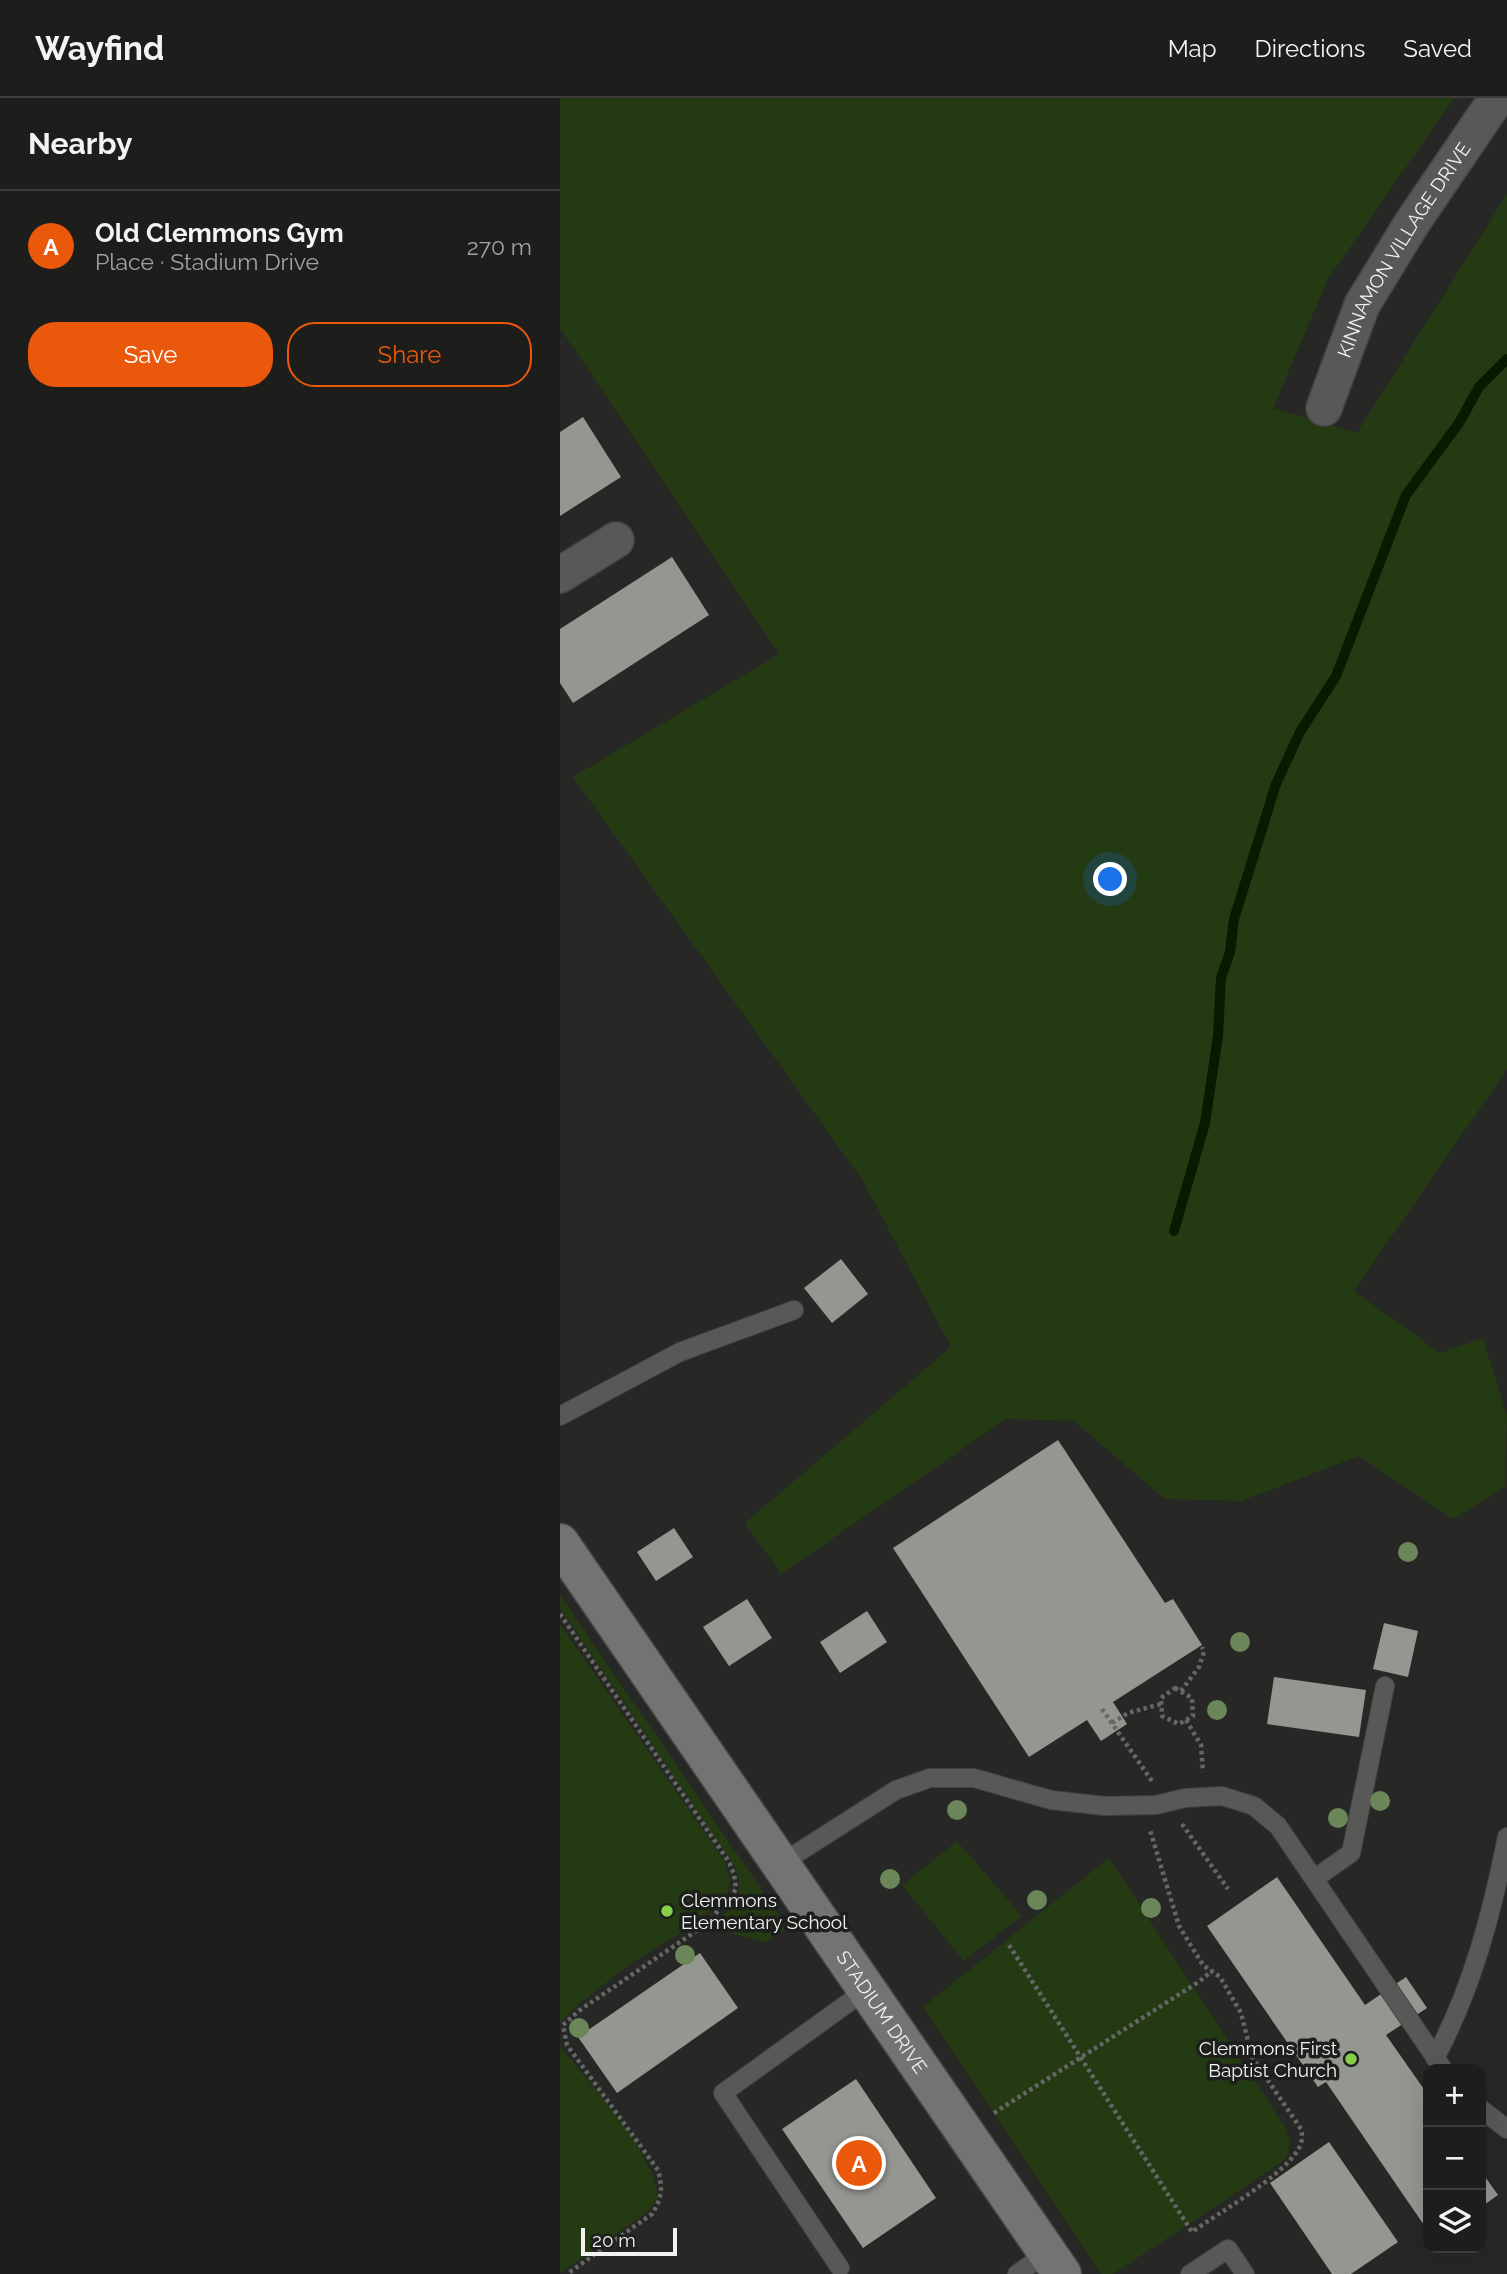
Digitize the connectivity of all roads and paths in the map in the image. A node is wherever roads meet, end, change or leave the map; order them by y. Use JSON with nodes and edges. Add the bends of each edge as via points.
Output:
{"nodes":[{"id":1,"x":1497,"y":98,"type":"edge"},
{"id":2,"x":1324,"y":408,"type":"dead end"},
{"id":3,"x":616,"y":540,"type":"dead end"},
{"id":4,"x":560,"y":575,"type":"edge"},
{"id":5,"x":794,"y":1310,"type":"dead end"},
{"id":6,"x":560,"y":1416,"type":"edge"},
{"id":7,"x":560,"y":1543,"type":"edge"},
{"id":8,"x":560,"y":1614,"type":"edge"},
{"id":9,"x":1202,"y":1647,"type":"dead end"},
{"id":10,"x":1385,"y":1686,"type":"dead end"},
{"id":11,"x":1181,"y":1691,"type":"junction"},
{"id":12,"x":1161,"y":1704,"type":"junction"},
{"id":13,"x":1102,"y":1709,"type":"dead end"},
{"id":14,"x":1186,"y":1720,"type":"junction"},
{"id":15,"x":1112,"y":1723,"type":"junction"},
{"id":16,"x":1202,"y":1745,"type":"dead end"},
{"id":17,"x":1153,"y":1782,"type":"dead end"},
{"id":18,"x":1178,"y":1818,"type":"dead end"},
{"id":19,"x":1150,"y":1829,"type":"dead end"},
{"id":20,"x":1507,"y":1837,"type":"edge"},
{"id":21,"x":780,"y":1864,"type":"junction"},
{"id":22,"x":1314,"y":1879,"type":"junction"},
{"id":23,"x":1228,"y":1889,"type":"dead end"},
{"id":24,"x":1009,"y":1945,"type":"dead end"},
{"id":25,"x":1212,"y":1971,"type":"junction"},
{"id":26,"x":866,"y":1990,"type":"junction"},
{"id":27,"x":1081,"y":2058,"type":"junction"},
{"id":28,"x":1439,"y":2064,"type":"edge"},
{"id":29,"x":1486,"y":2113,"type":"edge"},
{"id":30,"x":1507,"y":2129,"type":"edge"},
{"id":31,"x":965,"y":2133,"type":"junction"},
{"id":32,"x":1042,"y":2267,"type":"edge"},
{"id":33,"x":840,"y":2268,"type":"dead end"},
{"id":34,"x":567,"y":2274,"type":"edge"},
{"id":35,"x":1190,"y":2274,"type":"edge"},
{"id":36,"x":1245,"y":2274,"type":"edge"}],
"edges":[{"from":1,"to":2,"type":"street","name":"KINNAMON VILLAGE DRIVE","via":[[1362,305]]},
{"from":3,"to":4,"type":"street"},
{"from":5,"to":6,"type":"lane","via":[[680,1352]]},
{"from":7,"to":21,"type":"street","name":"STADIUM DRIVE"},
{"from":8,"to":34,"type":"path","via":[[729,1862],[736,1889],[702,1927],[563,2025],[567,2045],[658,2170],[663,2185],[652,2214]]},
{"from":9,"to":11,"type":"path","via":[[1203,1660]]},
{"from":10,"to":22,"type":"lane","via":[[1351,1853]]},
{"from":11,"to":12,"type":"path","via":[[1175,1688],[1161,1698]]},
{"from":11,"to":14,"type":"path","via":[[1192,1698],[1192,1716]]},
{"from":12,"to":14,"type":"path","via":[[1162,1716],[1179,1724]]},
{"from":12,"to":15,"type":"path","via":[[1128,1713]]},
{"from":13,"to":15,"type":"path"},
{"from":14,"to":16,"type":"path"},
{"from":15,"to":17,"type":"path"},
{"from":18,"to":23,"type":"path"},
{"from":19,"to":25,"type":"path","via":[[1180,1926],[1203,1965]]},
{"from":20,"to":28,"type":"lane","via":[[1493,1909]]},
{"from":21,"to":22,"type":"lane","via":[[896,1790],[930,1778],[974,1778],[1051,1800],[1105,1806],[1222,1796],[1243,1802],[1278,1826]]},
{"from":21,"to":26,"type":"street","name":"STADIUM DRIVE"},
{"from":22,"to":28,"type":"lane"},
{"from":24,"to":27,"type":"path"},
{"from":25,"to":27,"type":"path"},
{"from":25,"to":27,"type":"path","via":[[1241,2013],[1252,2057],[1303,2138],[1290,2160],[1269,2178],[1192,2232]]},
{"from":26,"to":31,"type":"street","name":"STADIUM DRIVE"},
{"from":26,"to":33,"type":"lane","via":[[723,2093]]},
{"from":27,"to":31,"type":"path"},
{"from":29,"to":30,"type":"lane"},
{"from":31,"to":32,"type":"street","name":"STADIUM DRIVE"},
{"from":35,"to":36,"type":"lane","via":[[1228,2249]]}]}
